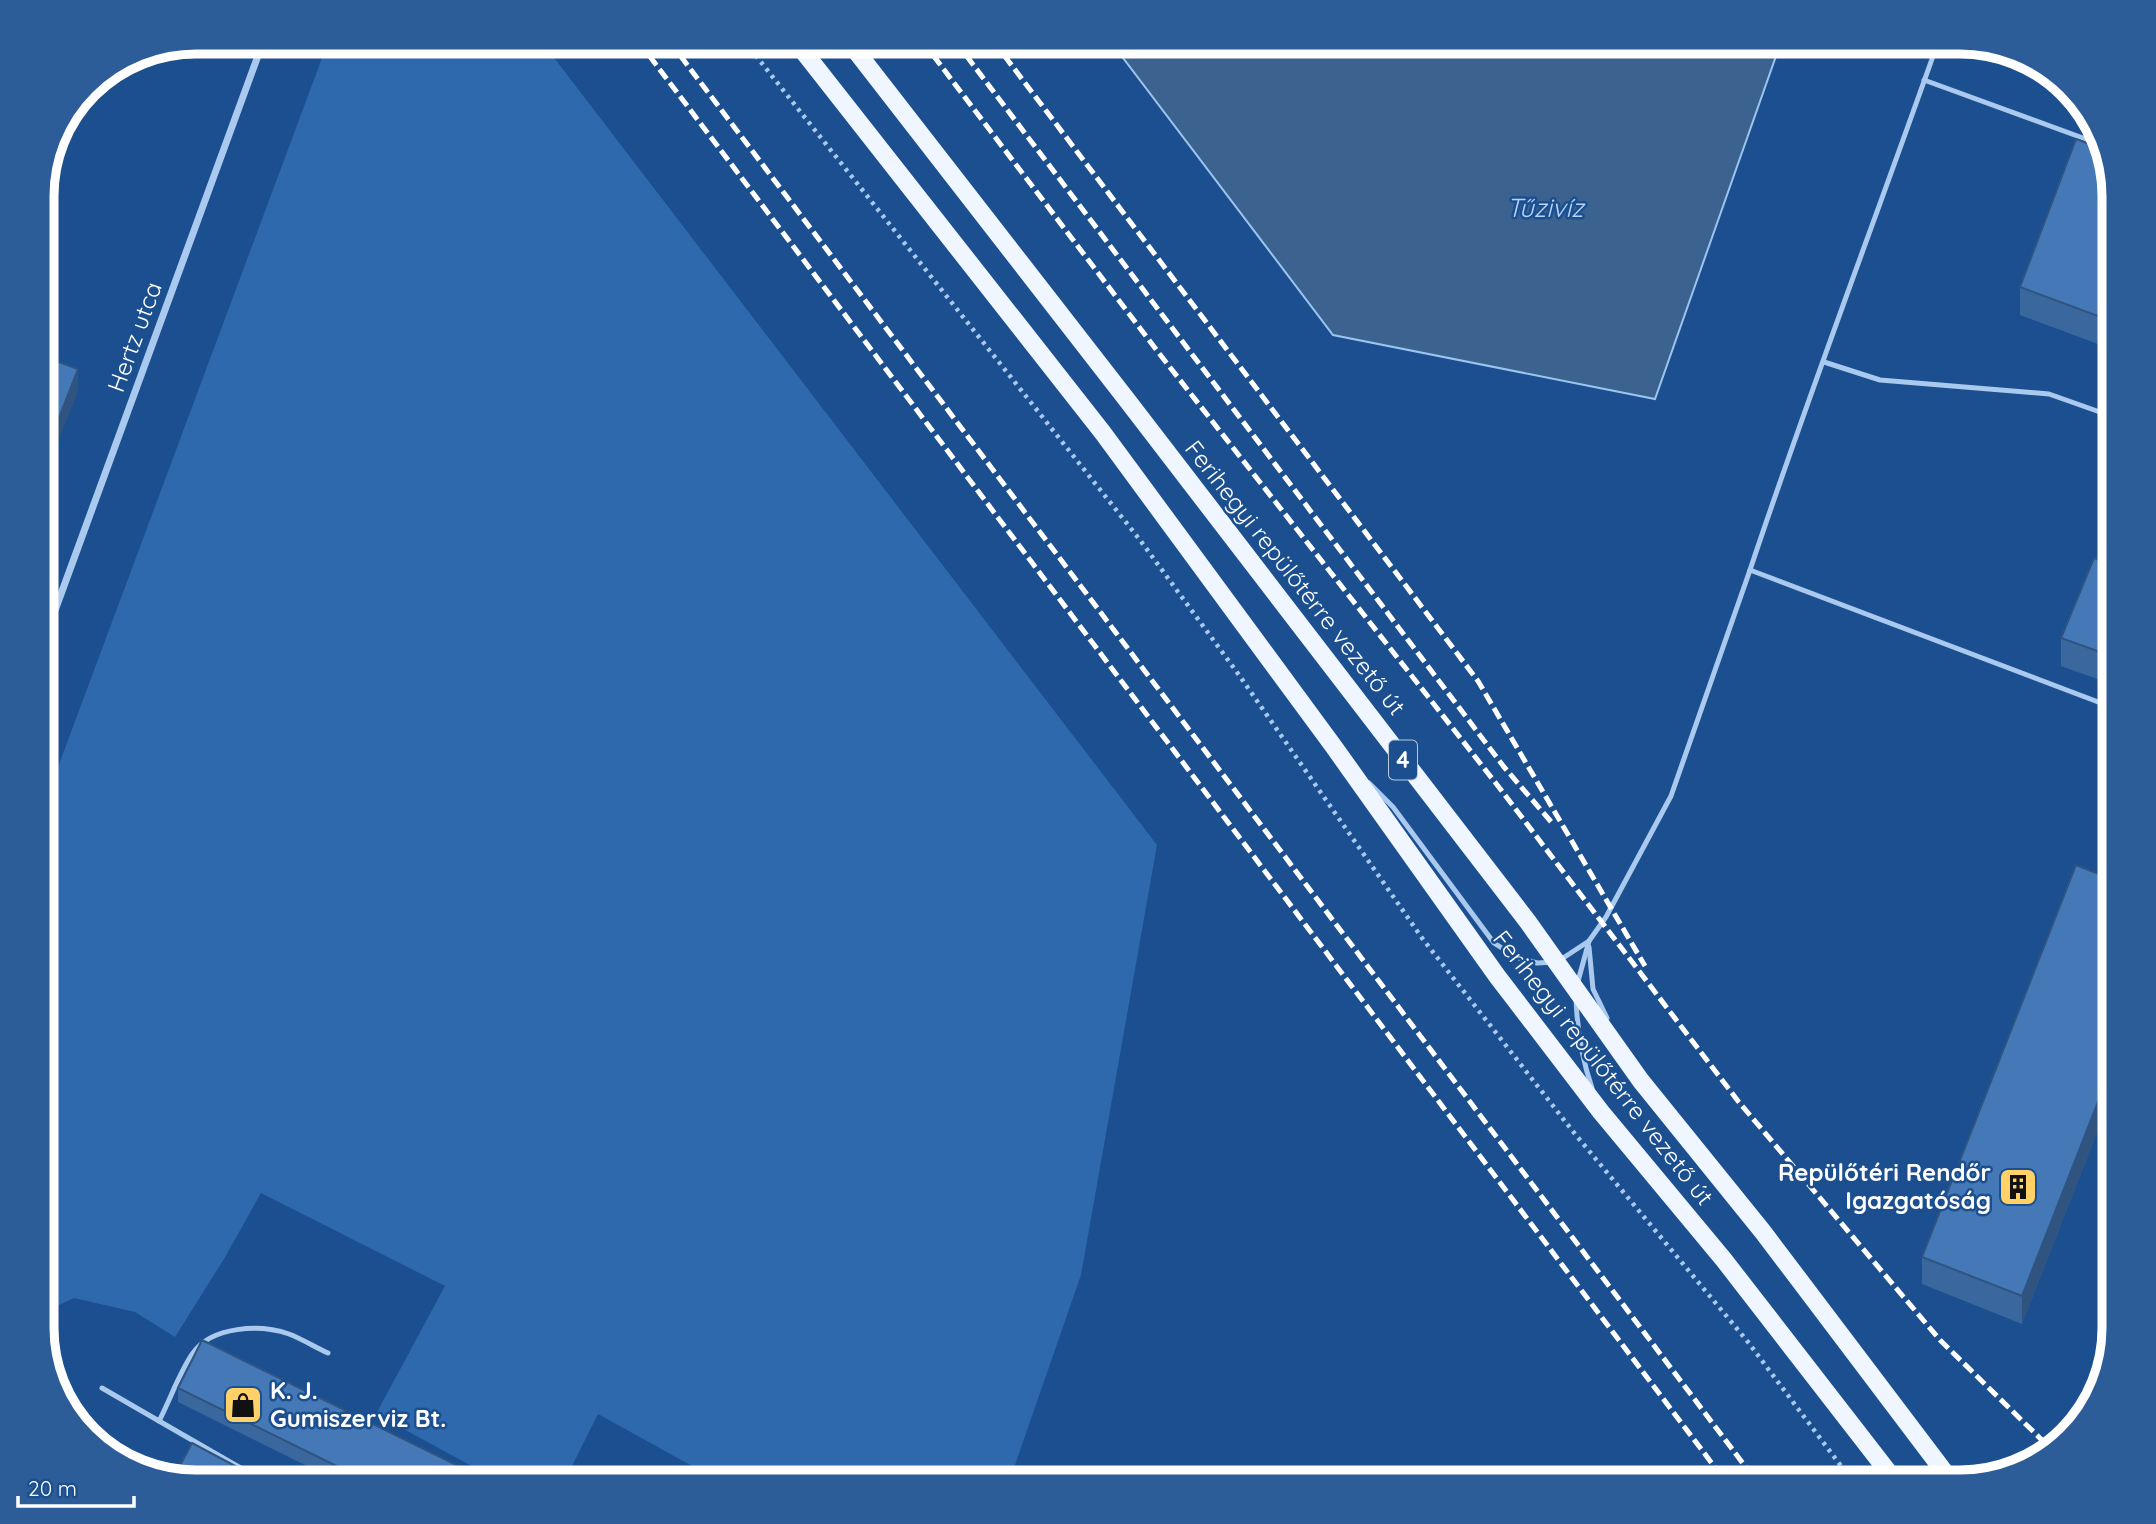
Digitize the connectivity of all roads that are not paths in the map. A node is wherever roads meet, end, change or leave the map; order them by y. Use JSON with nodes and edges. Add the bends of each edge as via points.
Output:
{"nodes":[{"id":1,"x":259,"y":54,"type":"edge"},
{"id":2,"x":805,"y":54,"type":"edge"},
{"id":3,"x":858,"y":54,"type":"edge"},
{"id":4,"x":1934,"y":54,"type":"edge"},
{"id":5,"x":1924,"y":80,"type":"junction"},
{"id":6,"x":2090,"y":141,"type":"edge"},
{"id":7,"x":1824,"y":362,"type":"junction"},
{"id":8,"x":2102,"y":413,"type":"edge"},
{"id":9,"x":1750,"y":569,"type":"junction"},
{"id":10,"x":55,"y":610,"type":"edge"},
{"id":11,"x":2102,"y":703,"type":"edge"},
{"id":12,"x":1334,"y":747,"type":"junction"},
{"id":13,"x":1589,"y":941,"type":"junction"},
{"id":14,"x":1557,"y":962,"type":"junction"},
{"id":15,"x":1576,"y":989,"type":"junction"},
{"id":16,"x":1641,"y":1081,"type":"junction"},
{"id":17,"x":1601,"y":1112,"type":"junction"},
{"id":18,"x":328,"y":1353,"type":"dead end"},
{"id":19,"x":102,"y":1388,"type":"dead end"},
{"id":20,"x":159,"y":1421,"type":"junction"},
{"id":21,"x":244,"y":1470,"type":"edge"},
{"id":22,"x":1887,"y":1470,"type":"edge"},
{"id":23,"x":1943,"y":1470,"type":"edge"}],
"edges":[{"from":1,"to":10,"type":"street","name":"Hertz utca"},
{"from":2,"to":12,"type":"main road","name":"Ferihegyi repülőtérre vezető út","number":"4","via":[[1103,433]]},
{"from":3,"to":14,"type":"main road","name":"Ferihegyi repülőtérre vezető út","number":"4"},
{"from":4,"to":5,"type":"lane"},
{"from":5,"to":6,"type":"lane"},
{"from":5,"to":7,"type":"lane"},
{"from":7,"to":8,"type":"lane","via":[[1880,380],[2049,394]]},
{"from":7,"to":9,"type":"lane"},
{"from":9,"to":11,"type":"lane"},
{"from":9,"to":13,"type":"lane","via":[[1671,796],[1621,892]]},
{"from":12,"to":14,"type":"lane","via":[[1393,807],[1494,943],[1516,957]]},
{"from":12,"to":17,"type":"main road","name":"Ferihegyi repülőtérre vezető út","number":"4","via":[[1497,976]]},
{"from":13,"to":14,"type":"lane"},
{"from":13,"to":15,"type":"lane"},
{"from":13,"to":16,"type":"lane","via":[[1593,989]]},
{"from":14,"to":15,"type":"main road","name":"Ferihegyi repülőtérre vezető út","number":"4"},
{"from":15,"to":16,"type":"main road","name":"Ferihegyi repülőtérre vezető út","number":"4"},
{"from":15,"to":17,"type":"lane","via":[[1581,1052]]},
{"from":16,"to":23,"type":"main road","name":"Ferihegyi repülőtérre vezető út","number":"4","via":[[1763,1231]]},
{"from":17,"to":22,"type":"main road","name":"Ferihegyi repülőtérre vezető út","number":"4","via":[[1724,1260]]},
{"from":18,"to":20,"type":"lane","via":[[287,1333],[264,1329],[234,1329],[211,1337],[194,1352]]},
{"from":19,"to":20,"type":"lane"},
{"from":20,"to":21,"type":"lane"}]}
